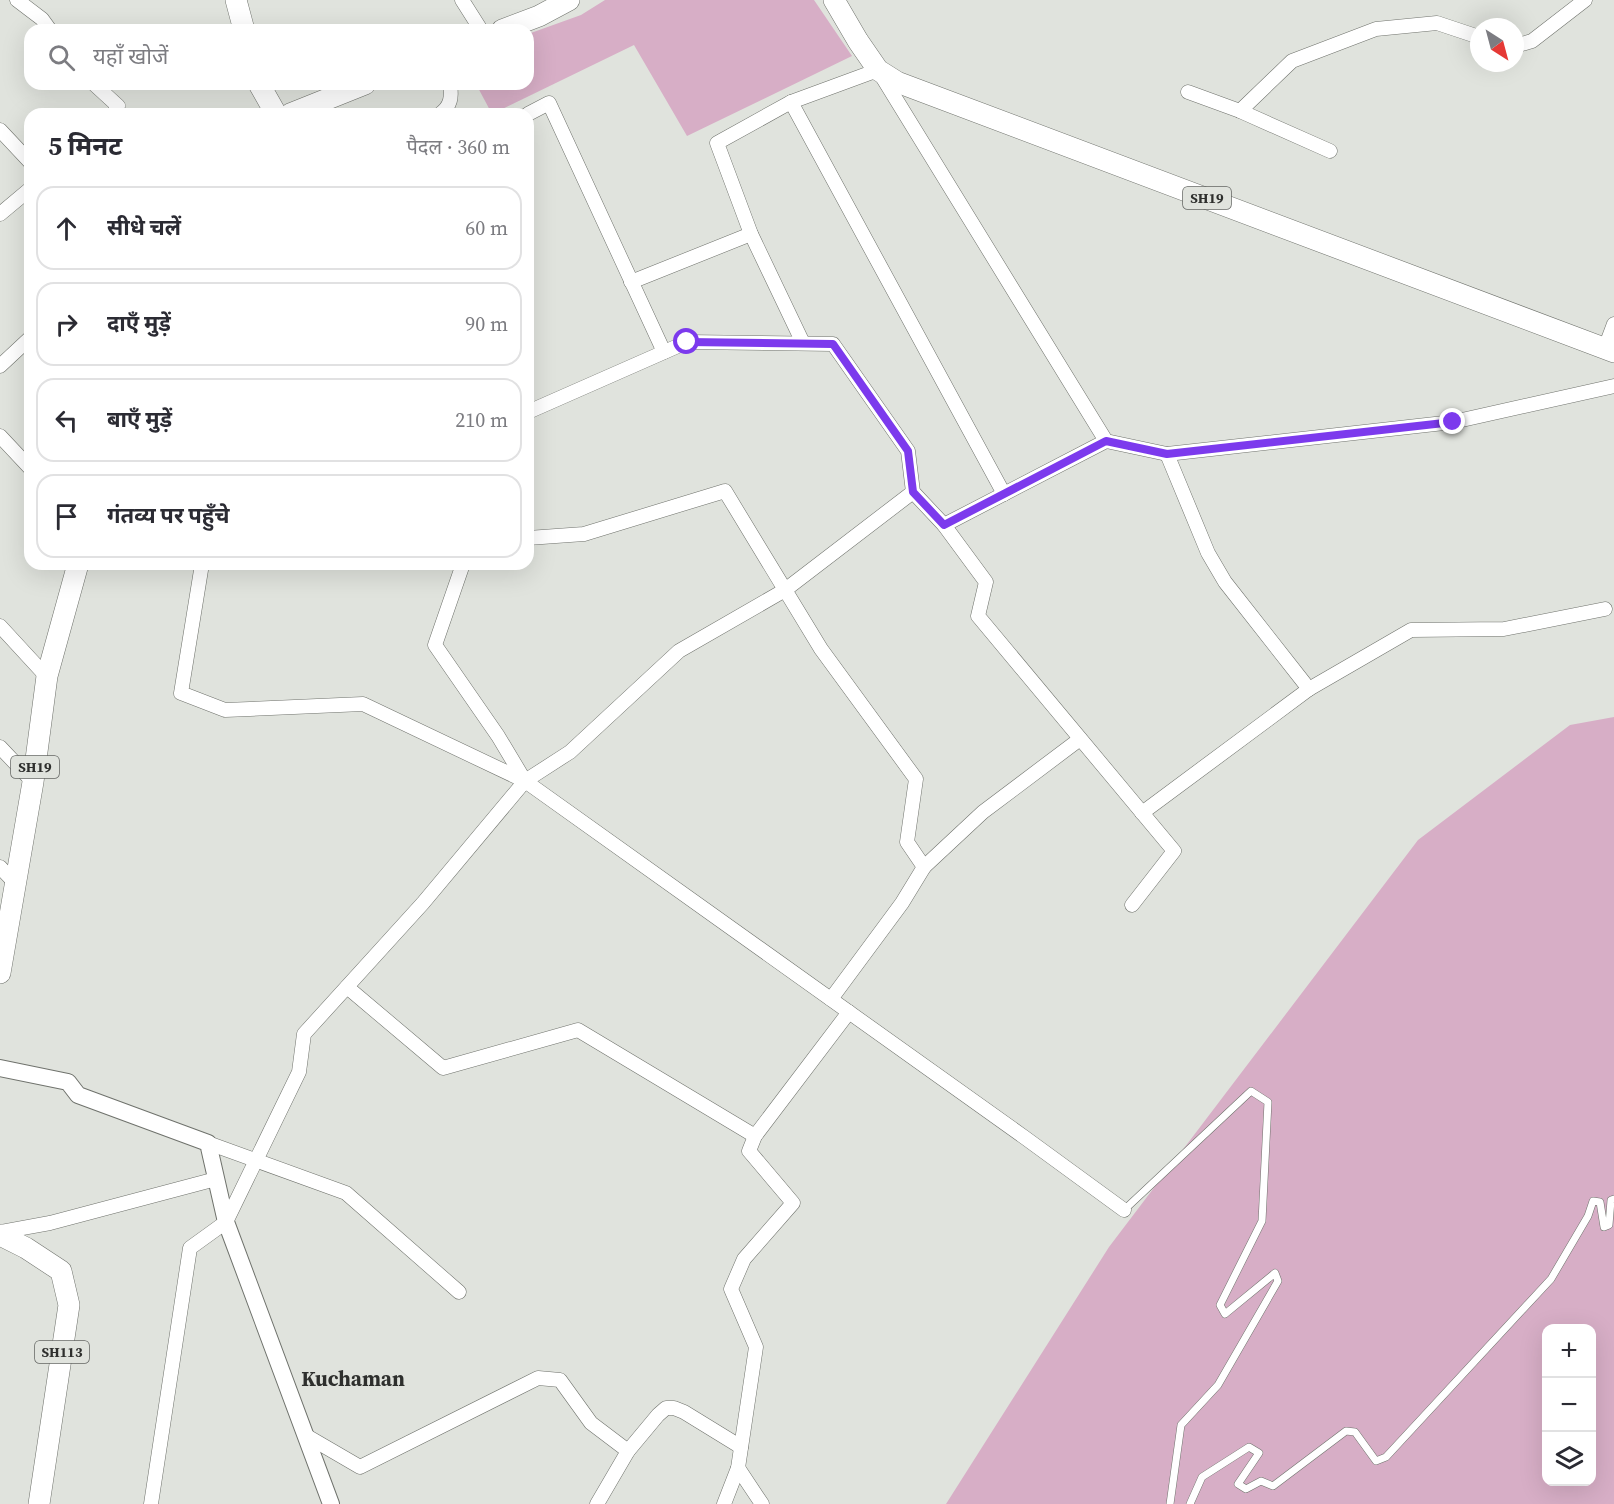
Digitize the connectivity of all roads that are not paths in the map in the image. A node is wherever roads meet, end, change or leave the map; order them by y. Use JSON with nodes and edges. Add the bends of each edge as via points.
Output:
{"nodes":[{"id":1,"x":17,"y":0,"type":"edge"},
{"id":2,"x":236,"y":0,"type":"edge"},
{"id":3,"x":462,"y":0,"type":"edge"},
{"id":4,"x":569,"y":0,"type":"edge"},
{"id":5,"x":834,"y":0,"type":"edge"},
{"id":6,"x":1585,"y":0,"type":"edge"},
{"id":7,"x":46,"y":24,"type":"edge"},
{"id":8,"x":242,"y":24,"type":"edge"},
{"id":9,"x":477,"y":24,"type":"edge"},
{"id":10,"x":518,"y":24,"type":"edge"},
{"id":11,"x":1470,"y":34,"type":"edge"},
{"id":12,"x":1524,"y":43,"type":"edge"},
{"id":13,"x":878,"y":70,"type":"junction"},
{"id":14,"x":101,"y":90,"type":"edge"},
{"id":15,"x":262,"y":90,"type":"edge"},
{"id":16,"x":350,"y":90,"type":"edge"},
{"id":17,"x":451,"y":90,"type":"edge"},
{"id":18,"x":1188,"y":92,"type":"dead end"},
{"id":19,"x":791,"y":102,"type":"junction"},
{"id":20,"x":116,"y":108,"type":"edge"},
{"id":21,"x":272,"y":108,"type":"edge"},
{"id":22,"x":305,"y":108,"type":"edge"},
{"id":23,"x":448,"y":108,"type":"edge"},
{"id":24,"x":534,"y":111,"type":"edge"},
{"id":25,"x":1240,"y":111,"type":"junction"},
{"id":26,"x":3,"y":138,"type":"edge"},
{"id":27,"x":1330,"y":151,"type":"dead end"},
{"id":28,"x":24,"y":157,"type":"edge"},
{"id":29,"x":24,"y":194,"type":"edge"},
{"id":30,"x":0,"y":214,"type":"edge"},
{"id":31,"x":751,"y":234,"type":"junction"},
{"id":32,"x":632,"y":282,"type":"junction"},
{"id":33,"x":1614,"y":324,"type":"edge"},
{"id":34,"x":803,"y":343,"type":"junction"},
{"id":35,"x":24,"y":344,"type":"edge"},
{"id":36,"x":1609,"y":350,"type":"edge"},
{"id":37,"x":663,"y":352,"type":"junction"},
{"id":38,"x":0,"y":366,"type":"edge"},
{"id":39,"x":1614,"y":386,"type":"edge"},
{"id":40,"x":534,"y":409,"type":"edge"},
{"id":41,"x":0,"y":436,"type":"edge"},
{"id":42,"x":1106,"y":441,"type":"junction"},
{"id":43,"x":1167,"y":454,"type":"junction"},
{"id":44,"x":24,"y":462,"type":"edge"},
{"id":45,"x":913,"y":492,"type":"junction"},
{"id":46,"x":1004,"y":494,"type":"junction"},
{"id":47,"x":944,"y":525,"type":"junction"},
{"id":48,"x":534,"y":538,"type":"edge"},
{"id":49,"x":76,"y":570,"type":"edge"},
{"id":50,"x":201,"y":570,"type":"edge"},
{"id":51,"x":461,"y":570,"type":"edge"},
{"id":52,"x":785,"y":590,"type":"junction"},
{"id":53,"x":1605,"y":609,"type":"dead end"},
{"id":54,"x":0,"y":626,"type":"edge"},
{"id":55,"x":46,"y":676,"type":"junction"},
{"id":56,"x":1309,"y":689,"type":"junction"},
{"id":57,"x":1080,"y":739,"type":"junction"},
{"id":58,"x":0,"y":747,"type":"edge"},
{"id":59,"x":525,"y":781,"type":"junction"},
{"id":60,"x":33,"y":782,"type":"junction"},
{"id":61,"x":1142,"y":813,"type":"junction"},
{"id":62,"x":0,"y":867,"type":"edge"},
{"id":63,"x":924,"y":867,"type":"junction"},
{"id":64,"x":16,"y":885,"type":"junction"},
{"id":65,"x":1132,"y":905,"type":"dead end"},
{"id":66,"x":0,"y":973,"type":"edge"},
{"id":67,"x":347,"y":987,"type":"junction"},
{"id":68,"x":831,"y":999,"type":"junction"},
{"id":69,"x":849,"y":1012,"type":"junction"},
{"id":70,"x":0,"y":1068,"type":"edge"},
{"id":71,"x":755,"y":1136,"type":"junction"},
{"id":72,"x":208,"y":1143,"type":"junction"},
{"id":73,"x":256,"y":1160,"type":"junction"},
{"id":74,"x":216,"y":1179,"type":"junction"},
{"id":75,"x":1614,"y":1199,"type":"edge"},
{"id":76,"x":1124,"y":1210,"type":"joint"},
{"id":77,"x":226,"y":1222,"type":"junction"},
{"id":78,"x":0,"y":1234,"type":"edge"},
{"id":79,"x":459,"y":1292,"type":"dead end"},
{"id":80,"x":305,"y":1435,"type":"junction"},
{"id":81,"x":741,"y":1447,"type":"junction"},
{"id":82,"x":628,"y":1451,"type":"junction"},
{"id":83,"x":738,"y":1468,"type":"junction"},
{"id":84,"x":39,"y":1504,"type":"edge"},
{"id":85,"x":151,"y":1504,"type":"edge"},
{"id":86,"x":331,"y":1504,"type":"edge"},
{"id":87,"x":597,"y":1504,"type":"edge"},
{"id":88,"x":724,"y":1504,"type":"edge"},
{"id":89,"x":762,"y":1504,"type":"edge"},
{"id":90,"x":1170,"y":1504,"type":"edge"},
{"id":91,"x":1190,"y":1504,"type":"edge"}],
"edges":[{"from":1,"to":7,"type":"street"},
{"from":2,"to":8,"type":"main road"},
{"from":3,"to":9,"type":"street"},
{"from":4,"to":10,"type":"main road"},
{"from":5,"to":13,"type":"main road","number":"SH19"},
{"from":6,"to":12,"type":"street"},
{"from":11,"to":25,"type":"street","via":[[1437,23],[1376,29],[1292,61]]},
{"from":13,"to":19,"type":"street"},
{"from":13,"to":36,"type":"main road","number":"SH19","via":[[897,82]]},
{"from":13,"to":42,"type":"street"},
{"from":14,"to":20,"type":"street"},
{"from":15,"to":21,"type":"main road"},
{"from":16,"to":22,"type":"main road"},
{"from":17,"to":23,"type":"street"},
{"from":18,"to":25,"type":"street"},
{"from":19,"to":31,"type":"street","via":[[717,143]]},
{"from":19,"to":46,"type":"street"},
{"from":24,"to":32,"type":"street","via":[[549,104]]},
{"from":25,"to":27,"type":"street"},
{"from":26,"to":28,"type":"street"},
{"from":29,"to":30,"type":"street"},
{"from":31,"to":32,"type":"street"},
{"from":31,"to":34,"type":"street"},
{"from":32,"to":37,"type":"street"},
{"from":33,"to":36,"type":"street"},
{"from":34,"to":37,"type":"street","via":[[687,342]]},
{"from":34,"to":45,"type":"street","via":[[833,344],[908,451]]},
{"from":35,"to":38,"type":"street"},
{"from":37,"to":40,"type":"street"},
{"from":39,"to":43,"type":"street","via":[[1453,422]]},
{"from":41,"to":44,"type":"street"},
{"from":42,"to":43,"type":"street"},
{"from":42,"to":46,"type":"street"},
{"from":43,"to":56,"type":"street","via":[[1225,582]]},
{"from":45,"to":47,"type":"street"},
{"from":45,"to":52,"type":"street"},
{"from":46,"to":47,"type":"street"},
{"from":47,"to":57,"type":"street","via":[[986,582],[978,616]]},
{"from":48,"to":52,"type":"street","via":[[584,534],[725,491]]},
{"from":49,"to":55,"type":"main road","number":"SH19"},
{"from":50,"to":59,"type":"street","via":[[181,693],[225,710],[363,704]]},
{"from":51,"to":59,"type":"street","via":[[435,645]]},
{"from":52,"to":59,"type":"street","via":[[679,651],[570,752]]},
{"from":52,"to":63,"type":"street","via":[[821,649],[916,779],[907,842]]},
{"from":53,"to":56,"type":"street","via":[[1504,629],[1411,630]]},
{"from":54,"to":55,"type":"street"},
{"from":55,"to":60,"type":"main road","number":"SH19"},
{"from":56,"to":61,"type":"street"},
{"from":57,"to":61,"type":"street"},
{"from":57,"to":63,"type":"street","via":[[983,812]]},
{"from":58,"to":60,"type":"street"},
{"from":59,"to":67,"type":"street"},
{"from":59,"to":68,"type":"street"},
{"from":60,"to":64,"type":"main road","number":"SH19"},
{"from":61,"to":65,"type":"street","via":[[1174,850]]},
{"from":62,"to":64,"type":"street"},
{"from":63,"to":68,"type":"street"},
{"from":64,"to":66,"type":"main road","number":"SH19"},
{"from":67,"to":71,"type":"street","via":[[442,1068],[578,1030]]},
{"from":67,"to":73,"type":"street","via":[[304,1034],[299,1072]]},
{"from":68,"to":69,"type":"street"},
{"from":69,"to":71,"type":"street"},
{"from":69,"to":76,"type":"street"},
{"from":70,"to":72,"type":"street","via":[[68,1082],[78,1095]]},
{"from":71,"to":81,"type":"street","via":[[749,1151],[793,1203],[744,1259],[731,1289],[756,1347]]},
{"from":72,"to":73,"type":"street"},
{"from":72,"to":74,"type":"street"},
{"from":73,"to":77,"type":"street"},
{"from":73,"to":79,"type":"street","via":[[346,1193]]},
{"from":74,"to":77,"type":"street"},
{"from":74,"to":78,"type":"street"},
{"from":75,"to":91,"type":"lane","via":[[1609,1225],[1604,1227],[1600,1202],[1593,1201],[1551,1279],[1386,1457],[1376,1461],[1355,1432],[1346,1431],[1273,1486],[1261,1480],[1246,1489],[1238,1485],[1259,1453],[1249,1447],[1202,1477]]},
{"from":76,"to":90,"type":"lane","via":[[1251,1091],[1268,1102],[1262,1221],[1220,1305],[1225,1314],[1275,1273],[1278,1281],[1218,1385],[1181,1425]]},
{"from":77,"to":80,"type":"street"},
{"from":77,"to":85,"type":"street","via":[[190,1248]]},
{"from":78,"to":84,"type":"main road","number":"SH113","via":[[61,1271],[69,1305]]},
{"from":80,"to":82,"type":"street","via":[[360,1467],[538,1378],[560,1380],[591,1423]]},
{"from":80,"to":86,"type":"street"},
{"from":81,"to":82,"type":"street","via":[[674,1408],[666,1408]]},
{"from":81,"to":83,"type":"street"},
{"from":82,"to":87,"type":"street"},
{"from":83,"to":88,"type":"street"},
{"from":83,"to":89,"type":"street"}]}
